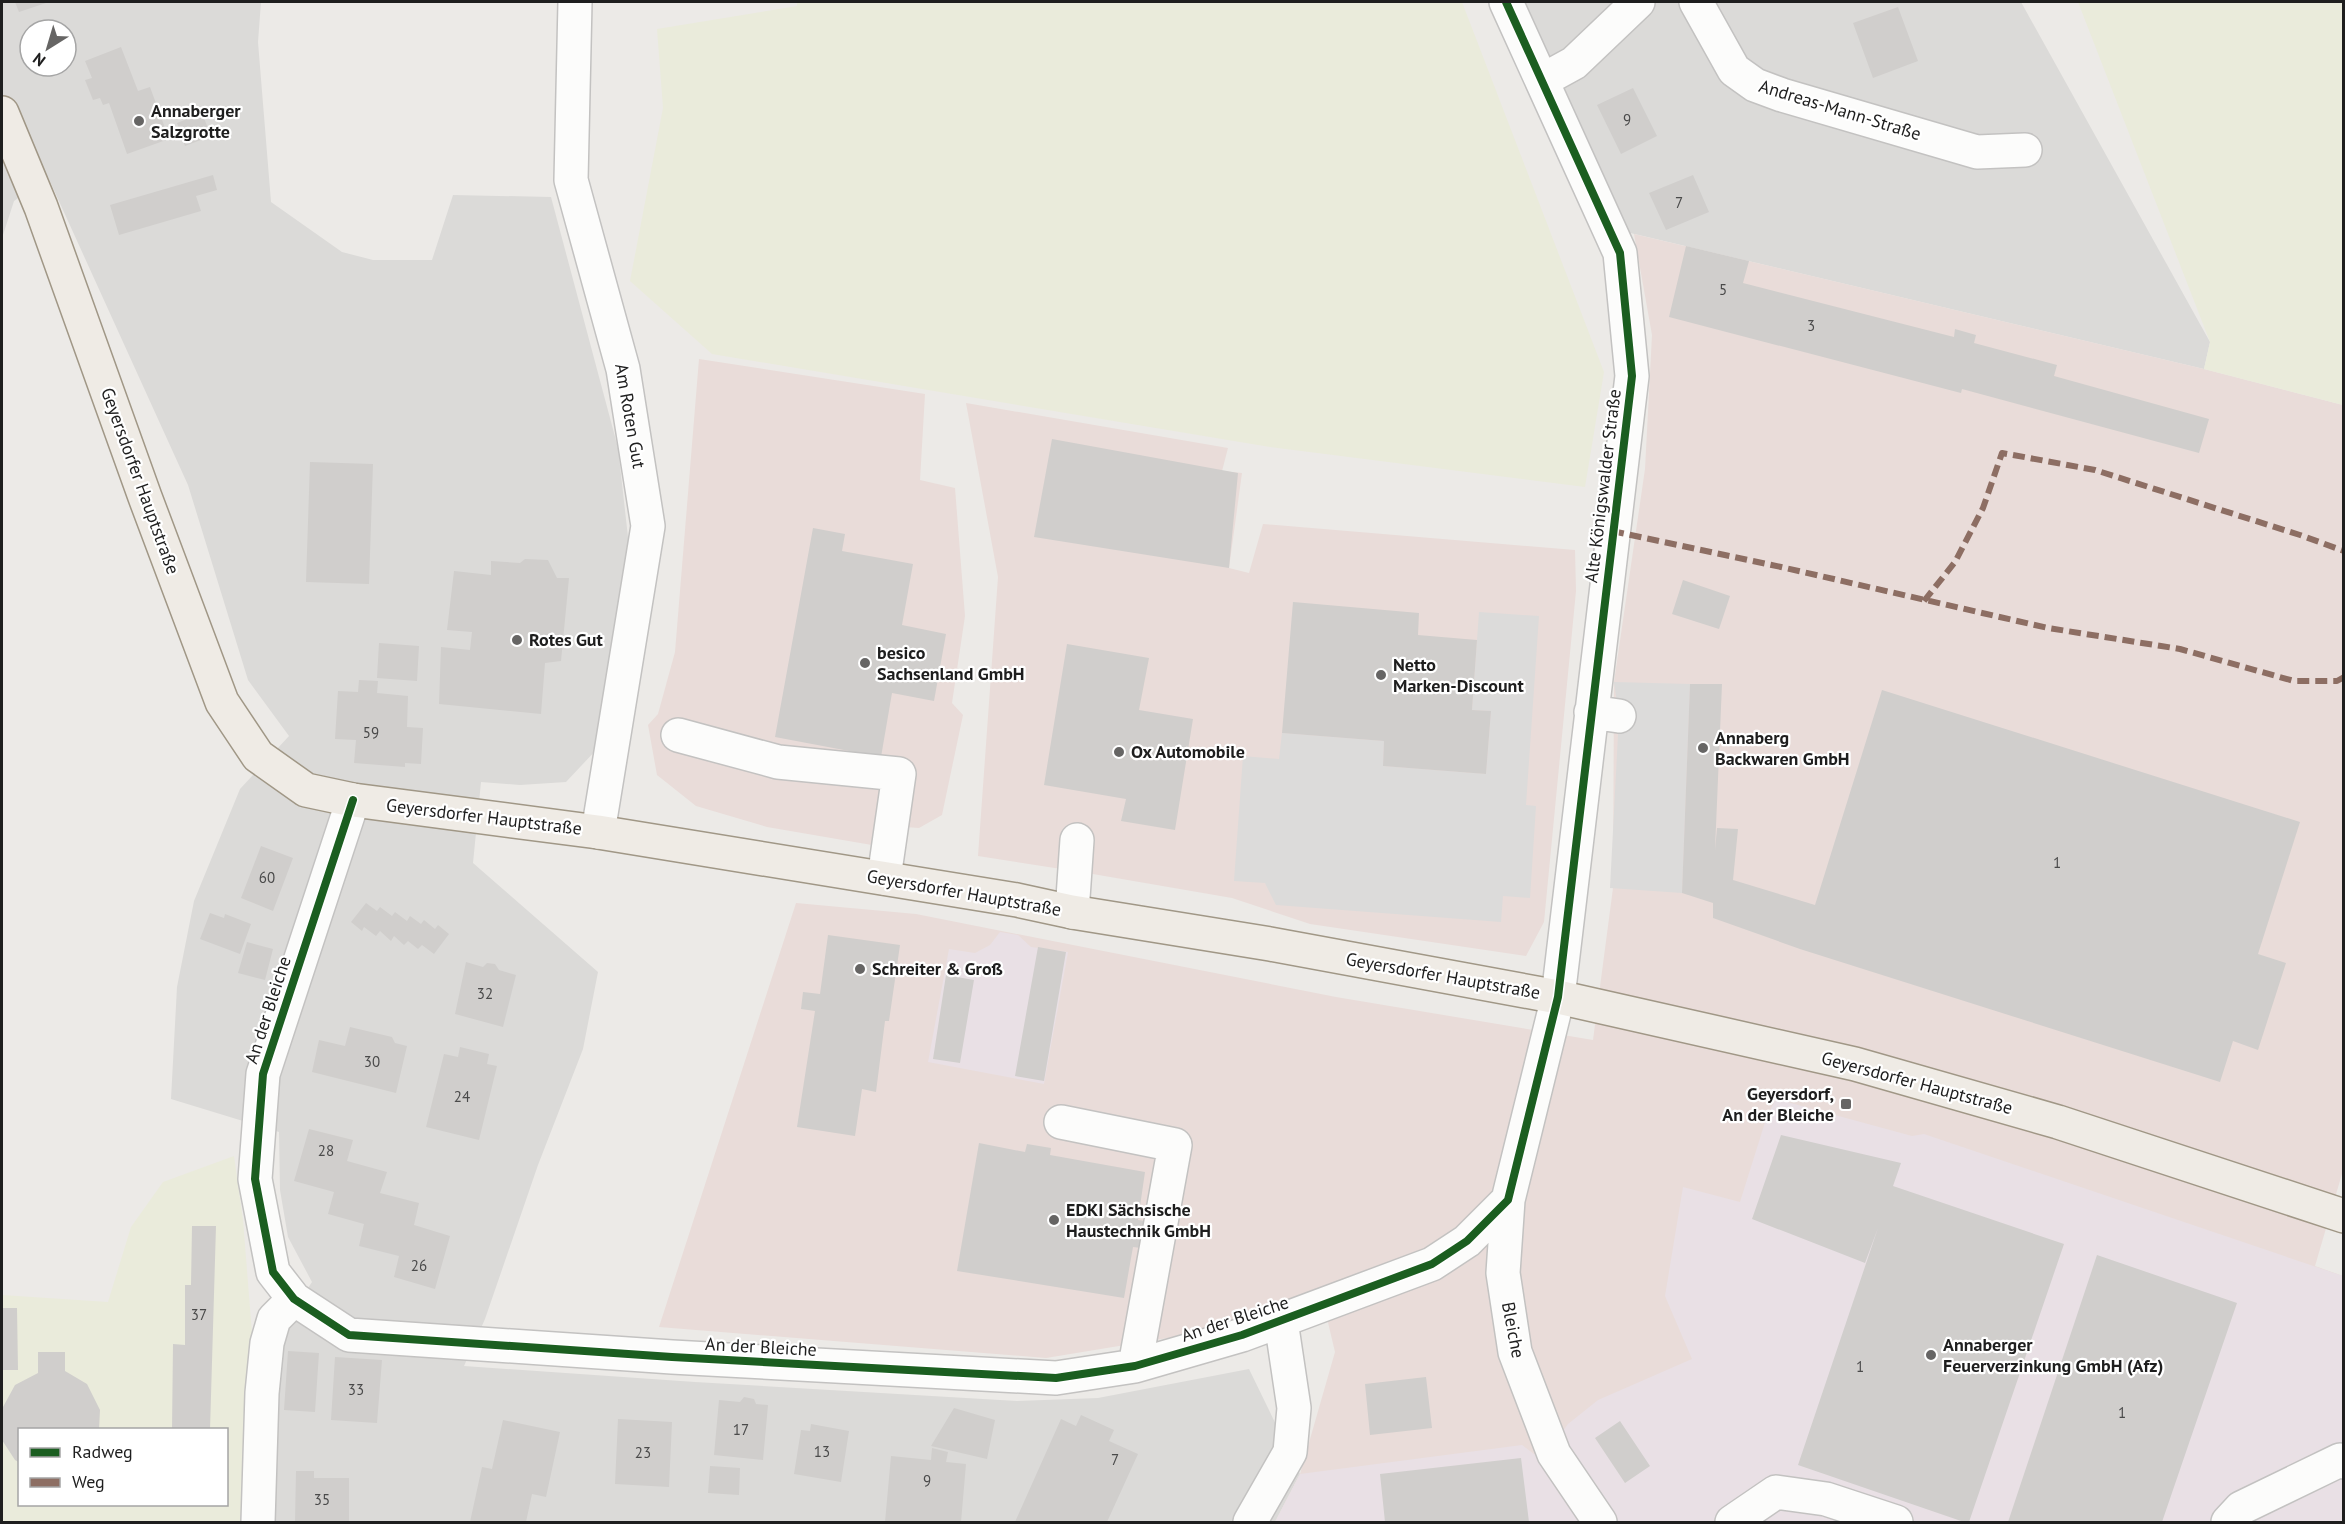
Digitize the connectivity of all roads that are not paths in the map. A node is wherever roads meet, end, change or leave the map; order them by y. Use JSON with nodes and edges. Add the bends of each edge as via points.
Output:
{"nodes":[{"id":1,"x":575,"y":2,"type":"edge"},
{"id":2,"x":1506,"y":2,"type":"edge"},
{"id":3,"x":1638,"y":2,"type":"edge"},
{"id":4,"x":1696,"y":2,"type":"edge"},
{"id":5,"x":1543,"y":80,"type":"junction"},
{"id":6,"x":2,"y":113,"type":"edge"},
{"id":7,"x":2025,"y":150,"type":"dead end"},
{"id":8,"x":678,"y":735,"type":"dead end"},
{"id":9,"x":353,"y":800,"type":"junction"},
{"id":10,"x":597,"y":832,"type":"junction"},
{"id":11,"x":1077,"y":840,"type":"dead end"},
{"id":12,"x":884,"y":878,"type":"junction"},
{"id":13,"x":1072,"y":912,"type":"junction"},
{"id":14,"x":1558,"y":997,"type":"junction"},
{"id":15,"x":1061,"y":1122,"type":"dead end"},
{"id":16,"x":1508,"y":1200,"type":"junction"},
{"id":17,"x":2343,"y":1216,"type":"edge"},
{"id":18,"x":294,"y":1299,"type":"junction"},
{"id":19,"x":1281,"y":1321,"type":"junction"},
{"id":20,"x":1135,"y":1366,"type":"junction"},
{"id":21,"x":2343,"y":1462,"type":"edge"},
{"id":22,"x":258,"y":1522,"type":"edge"},
{"id":23,"x":1250,"y":1522,"type":"edge"},
{"id":24,"x":1600,"y":1522,"type":"edge"},
{"id":25,"x":1732,"y":1522,"type":"edge"},
{"id":26,"x":1896,"y":1522,"type":"edge"},
{"id":27,"x":2228,"y":1522,"type":"edge"}],
"edges":[{"from":1,"to":10,"type":"street","name":"Am Roten Gut","via":[[571,180],[623,369],[648,526]]},
{"from":2,"to":5,"type":"street","name":"Alte Königswalder Straße"},
{"from":3,"to":5,"type":"street","via":[[1574,63]]},
{"from":4,"to":7,"type":"street","name":"Andreas-Mann-Straße","via":[[1734,70],[1755,85],[1977,152]]},
{"from":5,"to":14,"type":"street","name":"Alte Königswalder Straße","via":[[1620,254],[1632,376],[1605,714]]},
{"from":6,"to":9,"type":"main road","name":"Geyersdorfer Hauptstraße","via":[[42,207],[222,702],[258,756],[306,790]]},
{"from":8,"to":12,"type":"street","via":[[778,762],[899,774]]},
{"from":9,"to":10,"type":"main road","name":"Geyersdorfer Hauptstraße"},
{"from":9,"to":18,"type":"street","name":"An der Bleiche","via":[[263,1074],[255,1179],[273,1272]]},
{"from":10,"to":12,"type":"main road","name":"Geyersdorfer Hauptstraße"},
{"from":11,"to":13,"type":"street"},
{"from":12,"to":13,"type":"main road","name":"Geyersdorfer Hauptstraße"},
{"from":13,"to":14,"type":"main road","name":"Geyersdorfer Hauptstraße"},
{"from":14,"to":16,"type":"street"},
{"from":14,"to":17,"type":"main road","name":"Geyersdorfer Hauptstraße","via":[[1855,1064],[1951,1090]]},
{"from":15,"to":20,"type":"street","via":[[1175,1145]]},
{"from":16,"to":19,"type":"street","name":"An der Bleiche","via":[[1467,1241],[1432,1264]]},
{"from":16,"to":24,"type":"street","name":"Bleiche","via":[[1503,1273],[1515,1352],[1554,1454]]},
{"from":18,"to":20,"type":"street","name":"An der Bleiche","via":[[349,1335],[360,1336],[1056,1378]]},
{"from":18,"to":22,"type":"street","via":[[274,1319],[267,1343]]},
{"from":19,"to":20,"type":"street","name":"An der Bleiche"},
{"from":19,"to":23,"type":"street","via":[[1294,1408],[1290,1452]]},
{"from":21,"to":27,"type":"street","via":[[2340,1460],[2241,1508]]},
{"from":25,"to":26,"type":"street","via":[[1776,1492],[1826,1499]]}]}
